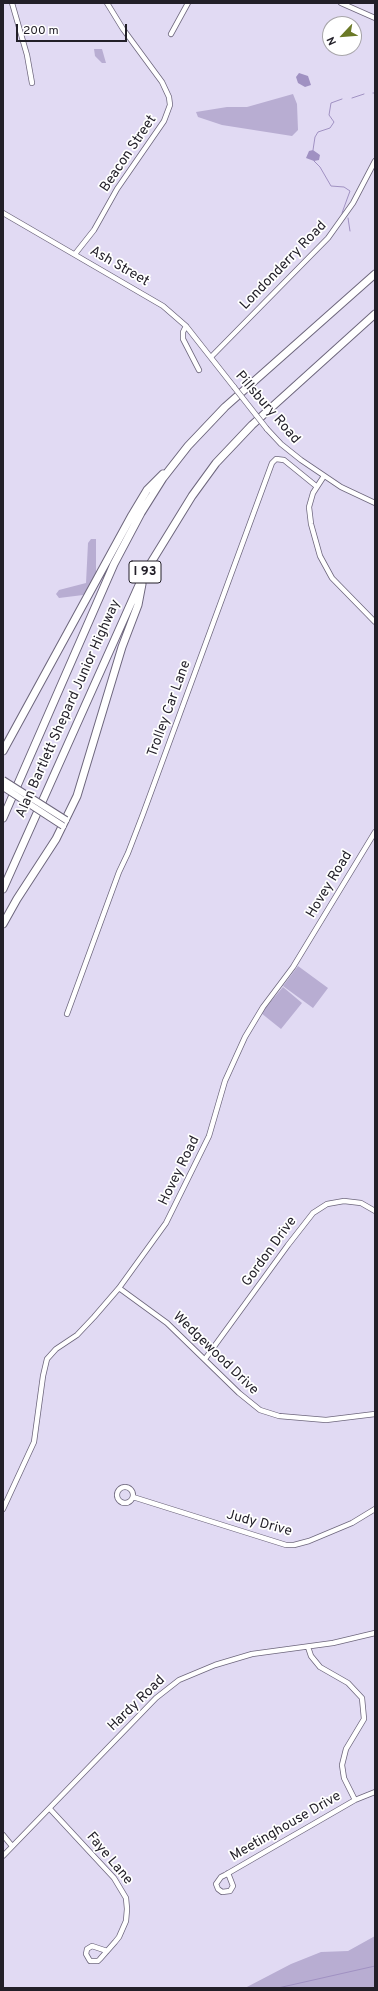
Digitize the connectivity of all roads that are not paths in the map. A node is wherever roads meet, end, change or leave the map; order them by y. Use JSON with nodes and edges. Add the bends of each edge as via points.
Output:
{"nodes":[{"id":1,"x":12,"y":3,"type":"edge"},
{"id":2,"x":107,"y":3,"type":"edge"},
{"id":3,"x":188,"y":3,"type":"edge"},
{"id":4,"x":341,"y":3,"type":"edge"},
{"id":5,"x":375,"y":18,"type":"edge"},
{"id":6,"x":171,"y":34,"type":"dead end"},
{"id":7,"x":32,"y":83,"type":"dead end"},
{"id":8,"x":375,"y":161,"type":"edge"},
{"id":9,"x":3,"y":213,"type":"edge"},
{"id":10,"x":75,"y":254,"type":"junction"},
{"id":11,"x":375,"y":274,"type":"edge"},
{"id":12,"x":375,"y":314,"type":"edge"},
{"id":13,"x":186,"y":326,"type":"junction"},
{"id":14,"x":211,"y":357,"type":"junction"},
{"id":15,"x":199,"y":370,"type":"dead end"},
{"id":16,"x":175,"y":463,"type":"junction"},
{"id":17,"x":324,"y":476,"type":"junction"},
{"id":18,"x":316,"y":486,"type":"junction"},
{"id":19,"x":375,"y":503,"type":"edge"},
{"id":20,"x":144,"y":574,"type":"junction"},
{"id":21,"x":375,"y":622,"type":"edge"},
{"id":22,"x":3,"y":751,"type":"edge"},
{"id":23,"x":3,"y":780,"type":"edge"},
{"id":24,"x":3,"y":787,"type":"edge"},
{"id":25,"x":3,"y":818,"type":"edge"},
{"id":26,"x":64,"y":823,"type":"junction"},
{"id":27,"x":375,"y":832,"type":"edge"},
{"id":28,"x":3,"y":889,"type":"edge"},
{"id":29,"x":3,"y":924,"type":"edge"},
{"id":30,"x":67,"y":1014,"type":"dead end"},
{"id":31,"x":375,"y":1211,"type":"edge"},
{"id":32,"x":119,"y":1288,"type":"junction"},
{"id":33,"x":205,"y":1359,"type":"junction"},
{"id":34,"x":375,"y":1414,"type":"edge"},
{"id":35,"x":133,"y":1497,"type":"dead end"},
{"id":36,"x":3,"y":1509,"type":"edge"},
{"id":37,"x":375,"y":1509,"type":"edge"},
{"id":38,"x":375,"y":1633,"type":"edge"},
{"id":39,"x":308,"y":1647,"type":"junction"},
{"id":40,"x":375,"y":1792,"type":"edge"},
{"id":41,"x":355,"y":1800,"type":"junction"},
{"id":42,"x":50,"y":1809,"type":"junction"},
{"id":43,"x":3,"y":1836,"type":"edge"},
{"id":44,"x":12,"y":1846,"type":"junction"},
{"id":45,"x":3,"y":1856,"type":"edge"},
{"id":46,"x":228,"y":1873,"type":"dead end"},
{"id":47,"x":107,"y":1951,"type":"junction"}],
"edges":[{"from":1,"to":7,"type":"street"},
{"from":2,"to":10,"type":"street","name":"Beacon Street","via":[[162,82],[169,96],[170,105],[164,121],[117,189],[94,230]]},
{"from":3,"to":6,"type":"street"},
{"from":4,"to":5,"type":"street"},
{"from":8,"to":14,"type":"street","name":"Londonderry Road","via":[[353,203],[328,238]]},
{"from":9,"to":10,"type":"street","name":"Ash Street"},
{"from":10,"to":13,"type":"street","name":"Ash Street","via":[[156,301]]},
{"from":11,"to":16,"type":"highway","name":"Alan Bartlett Shepard Junior Highway","number":"I 93","via":[[225,407]]},
{"from":12,"to":20,"type":"highway","name":"Alan Bartlett Shepard Junior Highway","number":"I 93","via":[[252,425],[216,463],[192,496]]},
{"from":13,"to":14,"type":"street","name":"Ash Street"},
{"from":13,"to":15,"type":"street","via":[[183,339]]},
{"from":14,"to":17,"type":"street","name":"Pillsbury Road","bridge":true,"via":[[267,429],[287,450]]},
{"from":16,"to":22,"type":"highway","via":[[147,490],[132,515]]},
{"from":16,"to":25,"type":"highway","name":"Alan Bartlett Shepard Junior Highway","number":"I 93","via":[[141,513],[114,564]]},
{"from":17,"to":18,"type":"street"},
{"from":17,"to":19,"type":"street","name":"Pillsbury Road"},
{"from":18,"to":21,"type":"street","via":[[309,512],[324,564],[332,578]]},
{"from":18,"to":30,"type":"street","name":"Trolley Car Lane","via":[[284,460],[276,459],[272,463],[149,800],[119,872]]},
{"from":20,"to":26,"type":"highway","via":[[138,605],[122,647],[83,781]]},
{"from":20,"to":28,"type":"highway","name":"Alan Bartlett Shepard Junior Highway","number":"I 93"},
{"from":23,"to":26,"type":"main road","bridge":true},
{"from":24,"to":26,"type":"main road","bridge":true},
{"from":26,"to":29,"type":"highway"},
{"from":27,"to":32,"type":"street","name":"Hovey Road","via":[[293,967],[245,1037],[222,1089],[209,1136],[184,1189],[161,1232]]},
{"from":31,"to":33,"type":"street","name":"Gordon Drive","via":[[361,1203],[344,1201],[327,1204],[313,1213]]},
{"from":32,"to":33,"type":"street","name":"Wedgewood Drive","via":[[167,1323]]},
{"from":32,"to":36,"type":"street","name":"Hovey Road","via":[[84,1329],[56,1349],[47,1359],[34,1442]]},
{"from":33,"to":34,"type":"street","name":"Wedgewood Drive","via":[[248,1401],[272,1415],[326,1420]]},
{"from":35,"to":37,"type":"street","name":"Judy Drive","via":[[286,1545],[301,1544],[316,1538],[352,1523]]},
{"from":38,"to":39,"type":"street","name":"Hardy Road"},
{"from":39,"to":41,"type":"street","via":[[311,1656],[320,1667],[348,1683],[362,1698],[364,1719],[346,1749],[342,1765],[344,1778]]},
{"from":39,"to":42,"type":"street","name":"Hardy Road","via":[[246,1656],[179,1680],[156,1698]]},
{"from":40,"to":41,"type":"street","name":"Meetinghouse Drive"},
{"from":41,"to":46,"type":"street","name":"Meetinghouse Drive"},
{"from":42,"to":44,"type":"street","name":"Hardy Road"},
{"from":42,"to":47,"type":"street","name":"Faye Lane","via":[[114,1878],[126,1898],[125,1925]]},
{"from":43,"to":44,"type":"street"},
{"from":44,"to":45,"type":"street","name":"Hardy Road"},
{"from":47,"to":47,"type":"street","name":"Faye Lane","via":[[92,1946],[86,1954],[90,1961],[95,1962]]}]}
